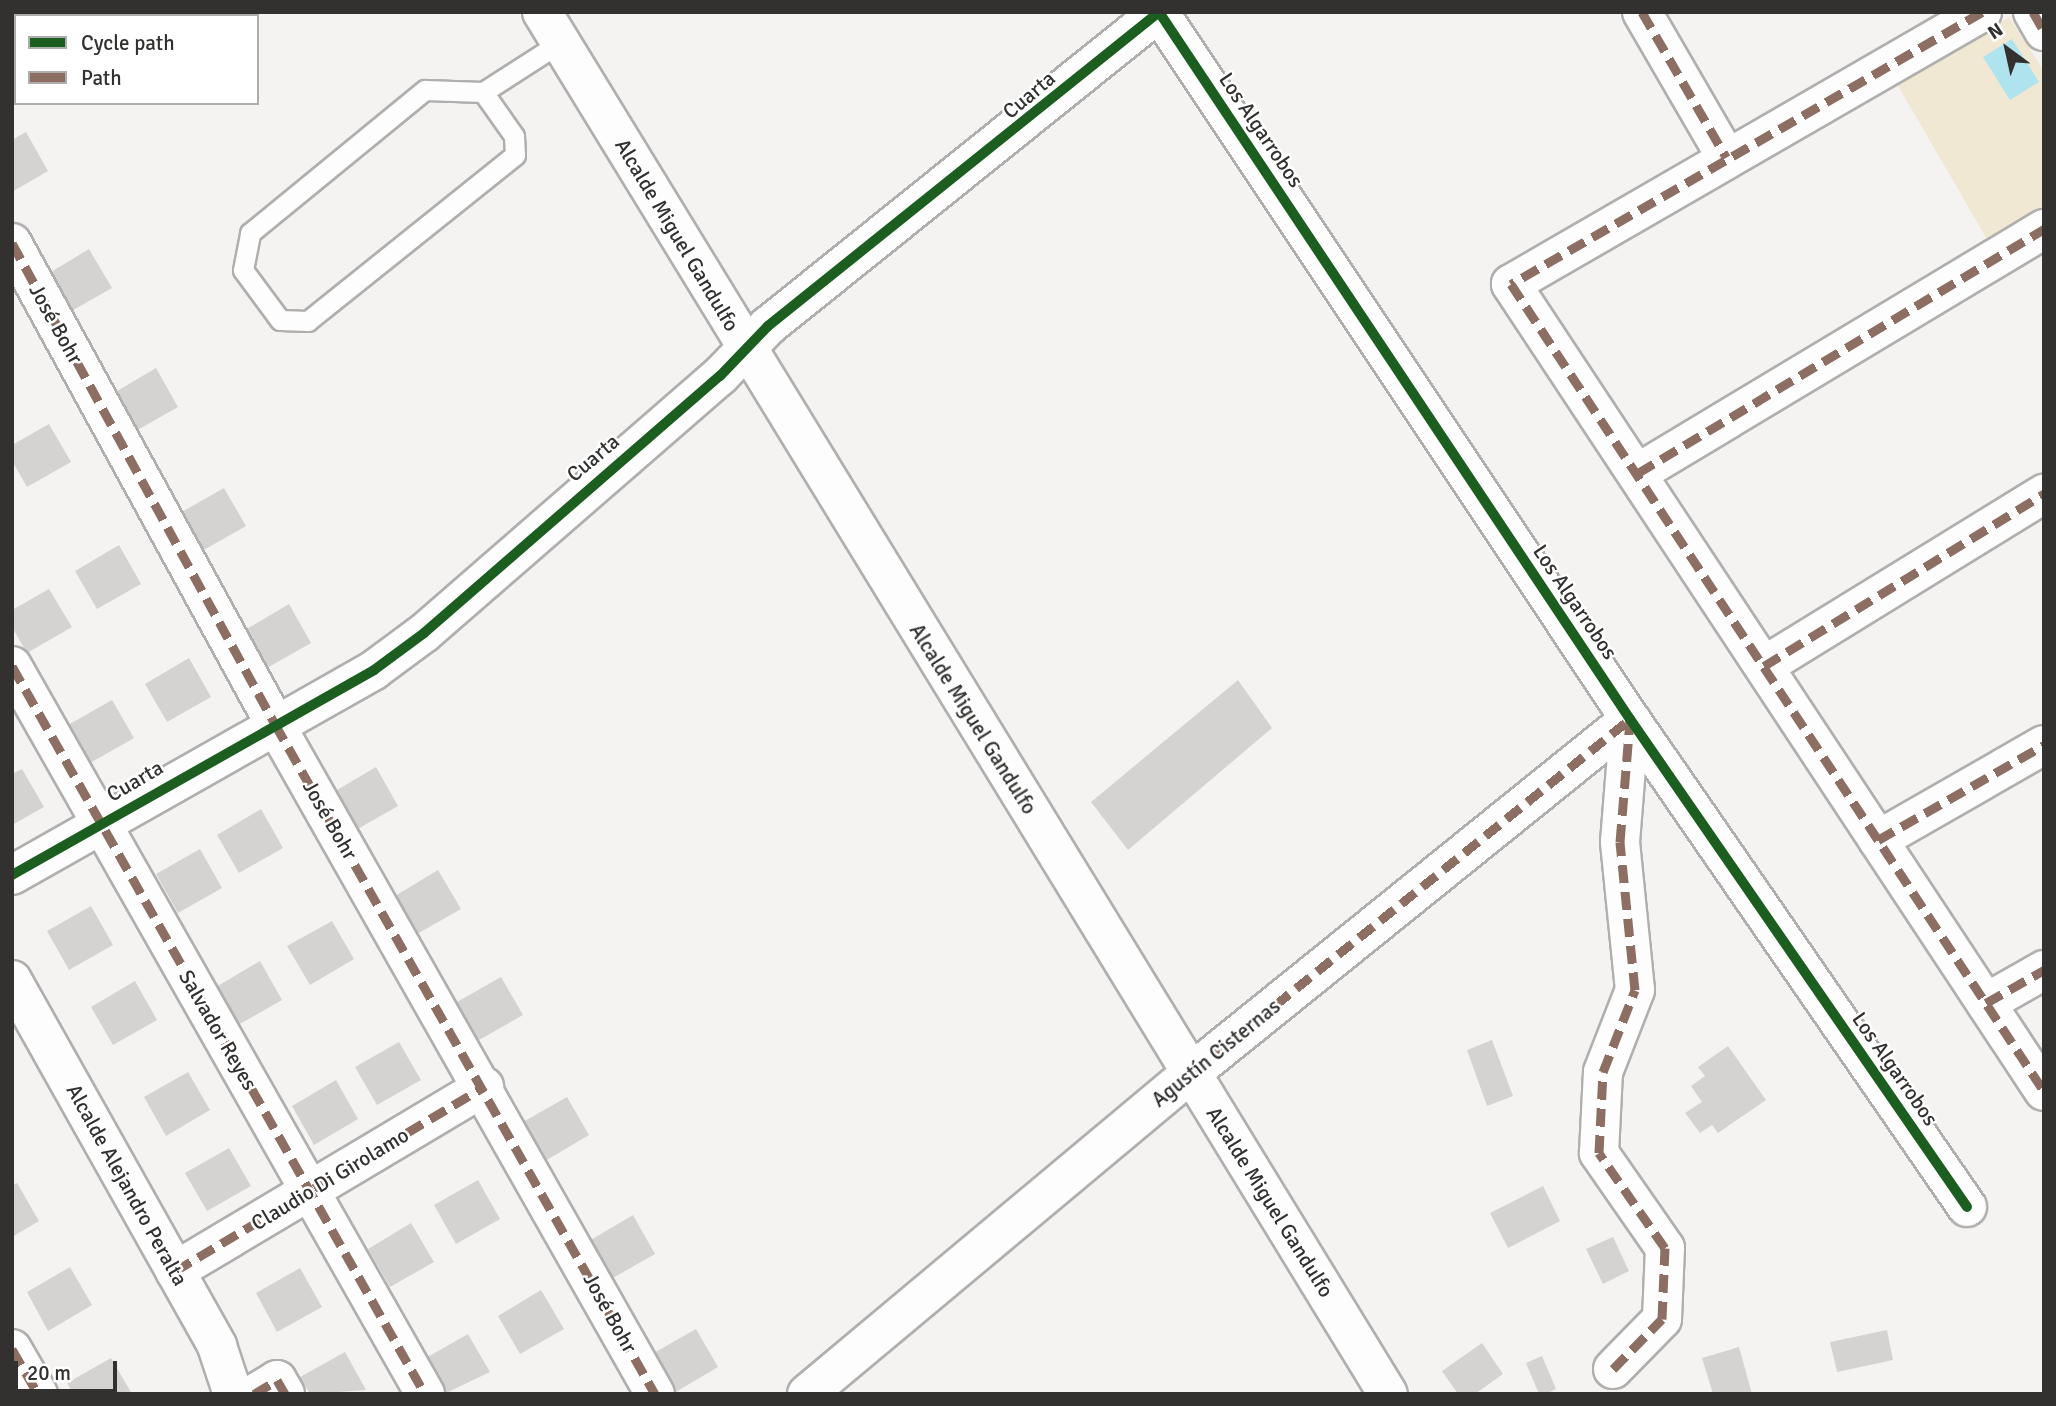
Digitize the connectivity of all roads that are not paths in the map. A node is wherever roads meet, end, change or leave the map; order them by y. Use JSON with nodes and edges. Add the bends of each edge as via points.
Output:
{"nodes":[{"id":1,"x":1159,"y":12,"type":"edge"},
{"id":2,"x":1642,"y":12,"type":"edge"},
{"id":3,"x":1982,"y":12,"type":"edge"},
{"id":4,"x":2033,"y":12,"type":"edge"},
{"id":5,"x":551,"y":27,"type":"edge"},
{"id":6,"x":2044,"y":31,"type":"edge"},
{"id":7,"x":483,"y":92,"type":"junction"},
{"id":8,"x":1726,"y":157,"type":"junction"},
{"id":9,"x":2044,"y":229,"type":"edge"},
{"id":10,"x":12,"y":243,"type":"edge"},
{"id":11,"x":746,"y":349,"type":"junction"},
{"id":12,"x":1638,"y":473,"type":"junction"},
{"id":13,"x":2044,"y":494,"type":"edge"},
{"id":14,"x":12,"y":666,"type":"edge"},
{"id":15,"x":1764,"y":666,"type":"junction"},
{"id":16,"x":1630,"y":719,"type":"junction"},
{"id":17,"x":275,"y":724,"type":"junction"},
{"id":18,"x":2044,"y":745,"type":"edge"},
{"id":19,"x":101,"y":823,"type":"junction"},
{"id":20,"x":1878,"y":839,"type":"junction"},
{"id":21,"x":12,"y":875,"type":"edge"},
{"id":22,"x":2044,"y":970,"type":"edge"},
{"id":23,"x":12,"y":980,"type":"edge"},
{"id":24,"x":1986,"y":1003,"type":"junction"},
{"id":25,"x":1191,"y":1073,"type":"junction"},
{"id":26,"x":484,"y":1087,"type":"junction"},
{"id":27,"x":2044,"y":1091,"type":"edge"},
{"id":28,"x":310,"y":1191,"type":"junction"},
{"id":29,"x":1967,"y":1207,"type":"dead end"},
{"id":30,"x":175,"y":1271,"type":"junction"},
{"id":31,"x":12,"y":1349,"type":"edge"},
{"id":32,"x":1613,"y":1369,"type":"dead end"},
{"id":33,"x":38,"y":1394,"type":"edge"},
{"id":34,"x":233,"y":1394,"type":"edge"},
{"id":35,"x":254,"y":1394,"type":"edge"},
{"id":36,"x":285,"y":1394,"type":"edge"},
{"id":37,"x":425,"y":1394,"type":"edge"},
{"id":38,"x":655,"y":1394,"type":"edge"},
{"id":39,"x":807,"y":1394,"type":"edge"},
{"id":40,"x":1388,"y":1394,"type":"edge"}],
"edges":[{"from":1,"to":11,"type":"street","name":"Cuarta"},
{"from":1,"to":16,"type":"street","name":"Los Algarrobos"},
{"from":2,"to":8,"type":"street"},
{"from":3,"to":8,"type":"street"},
{"from":4,"to":6,"type":"street"},
{"from":5,"to":7,"type":"lane"},
{"from":5,"to":11,"type":"street","name":"Alcalde Miguel Gandulfo"},
{"from":7,"to":7,"type":"lane","via":[[425,90],[250,233],[243,270],[280,320],[308,321],[515,155],[514,136]]},
{"from":8,"to":12,"type":"street","via":[[1511,284]]},
{"from":9,"to":12,"type":"street"},
{"from":10,"to":17,"type":"street","name":"José Bohr"},
{"from":11,"to":17,"type":"street","name":"Cuarta","via":[[424,634],[374,670]]},
{"from":11,"to":25,"type":"street","name":"Alcalde Miguel Gandulfo"},
{"from":12,"to":15,"type":"street"},
{"from":13,"to":15,"type":"street"},
{"from":14,"to":19,"type":"street","name":"Salvador Reyes"},
{"from":15,"to":20,"type":"street"},
{"from":16,"to":25,"type":"street","name":"Agustín Cisternas"},
{"from":16,"to":29,"type":"street","name":"Los Algarrobos"},
{"from":16,"to":32,"type":"street","via":[[1620,842],[1635,990],[1603,1072],[1599,1153],[1665,1248],[1662,1319]]},
{"from":17,"to":19,"type":"street","name":"Cuarta"},
{"from":17,"to":26,"type":"street","name":"José Bohr"},
{"from":18,"to":20,"type":"street"},
{"from":19,"to":21,"type":"street","name":"Cuarta"},
{"from":19,"to":28,"type":"street","name":"Salvador Reyes"},
{"from":20,"to":24,"type":"street"},
{"from":22,"to":24,"type":"street"},
{"from":23,"to":30,"type":"street","name":"Alcalde Alejandro Peralta"},
{"from":24,"to":27,"type":"street"},
{"from":25,"to":39,"type":"street","name":"Agustín Cisternas"},
{"from":25,"to":40,"type":"street","name":"Alcalde Miguel Gandulfo"},
{"from":26,"to":28,"type":"street","name":"Claudio Di Girolamo"},
{"from":26,"to":38,"type":"street","name":"José Bohr"},
{"from":28,"to":30,"type":"street","name":"Claudio Di Girolamo"},
{"from":28,"to":37,"type":"street","name":"Salvador Reyes"},
{"from":30,"to":34,"type":"street","name":"Alcalde Alejandro Peralta","via":[[217,1346]]},
{"from":31,"to":33,"type":"street"},
{"from":35,"to":36,"type":"street","via":[[277,1380]]}]}
